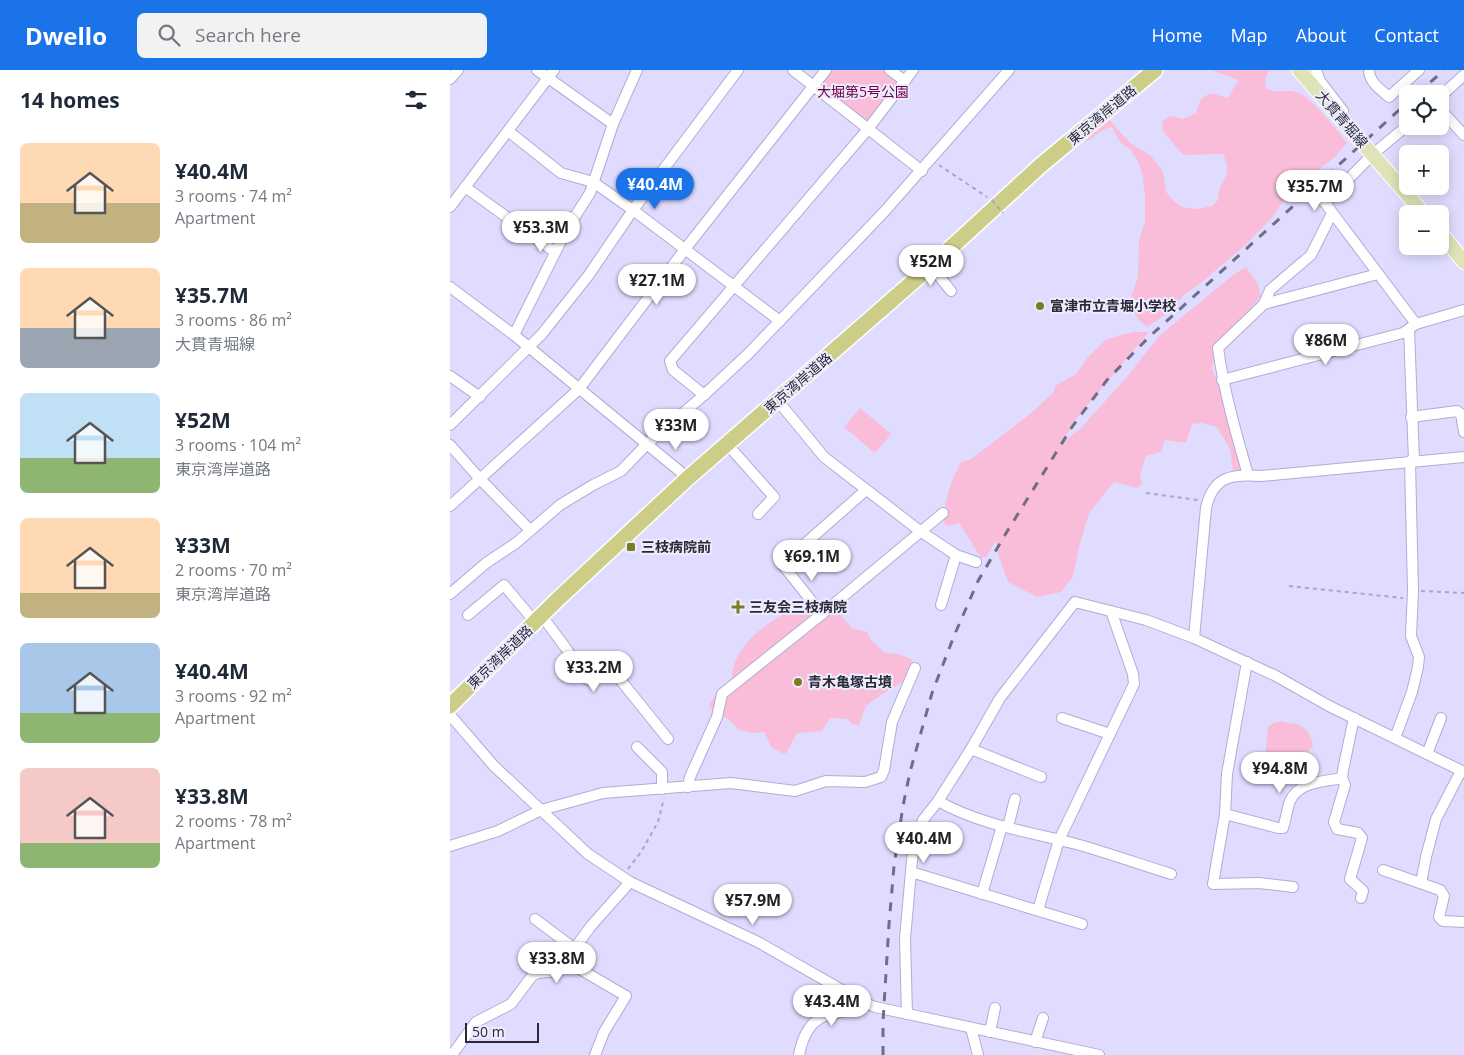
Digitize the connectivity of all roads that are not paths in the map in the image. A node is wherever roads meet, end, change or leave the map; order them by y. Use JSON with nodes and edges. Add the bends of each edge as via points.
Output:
{"nodes":[{"id":1,"x":458,"y":70,"type":"edge"},
{"id":2,"x":537,"y":70,"type":"edge"},
{"id":3,"x":554,"y":70,"type":"edge"},
{"id":4,"x":637,"y":70,"type":"edge"},
{"id":5,"x":793,"y":70,"type":"edge"},
{"id":6,"x":826,"y":70,"type":"edge"},
{"id":7,"x":890,"y":70,"type":"edge"},
{"id":8,"x":913,"y":70,"type":"edge"},
{"id":9,"x":1009,"y":70,"type":"edge"},
{"id":10,"x":1156,"y":70,"type":"edge"},
{"id":11,"x":1299,"y":70,"type":"edge"},
{"id":12,"x":1316,"y":70,"type":"edge"},
{"id":13,"x":1369,"y":70,"type":"edge"},
{"id":14,"x":1419,"y":70,"type":"edge"},
{"id":15,"x":734,"y":72,"type":"edge"},
{"id":16,"x":1464,"y":75,"type":"edge"},
{"id":17,"x":450,"y":79,"type":"edge"},
{"id":18,"x":548,"y":79,"type":"junction"},
{"id":19,"x":905,"y":81,"type":"junction"},
{"id":20,"x":814,"y":86,"type":"junction"},
{"id":21,"x":1449,"y":89,"type":"edge"},
{"id":22,"x":1449,"y":118,"type":"edge"},
{"id":23,"x":613,"y":124,"type":"junction"},
{"id":24,"x":868,"y":129,"type":"junction"},
{"id":25,"x":508,"y":131,"type":"junction"},
{"id":26,"x":1399,"y":132,"type":"edge"},
{"id":27,"x":1464,"y":134,"type":"edge"},
{"id":28,"x":1362,"y":142,"type":"junction"},
{"id":29,"x":1373,"y":154,"type":"junction"},
{"id":30,"x":922,"y":171,"type":"junction"},
{"id":31,"x":593,"y":182,"type":"junction"},
{"id":32,"x":465,"y":187,"type":"junction"},
{"id":33,"x":1416,"y":205,"type":"edge"},
{"id":34,"x":450,"y":207,"type":"edge"},
{"id":35,"x":633,"y":210,"type":"junction"},
{"id":36,"x":1332,"y":213,"type":"junction"},
{"id":37,"x":1449,"y":243,"type":"edge"},
{"id":38,"x":685,"y":249,"type":"junction"},
{"id":39,"x":555,"y":252,"type":"junction"},
{"id":40,"x":1464,"y":262,"type":"edge"},
{"id":41,"x":931,"y":266,"type":"junction"},
{"id":42,"x":1378,"y":274,"type":"junction"},
{"id":43,"x":450,"y":287,"type":"edge"},
{"id":44,"x":734,"y":287,"type":"junction"},
{"id":45,"x":951,"y":291,"type":"dead end"},
{"id":46,"x":1264,"y":304,"type":"junction"},
{"id":47,"x":1464,"y":310,"type":"edge"},
{"id":48,"x":780,"y":321,"type":"junction"},
{"id":49,"x":1413,"y":326,"type":"junction"},
{"id":50,"x":514,"y":335,"type":"junction"},
{"id":51,"x":529,"y":348,"type":"junction"},
{"id":52,"x":450,"y":376,"type":"edge"},
{"id":53,"x":1222,"y":380,"type":"junction"},
{"id":54,"x":579,"y":389,"type":"junction"},
{"id":55,"x":704,"y":395,"type":"junction"},
{"id":56,"x":480,"y":397,"type":"junction"},
{"id":57,"x":778,"y":401,"type":"junction"},
{"id":58,"x":1411,"y":417,"type":"junction"},
{"id":59,"x":450,"y":425,"type":"edge"},
{"id":60,"x":1464,"y":432,"type":"edge"},
{"id":61,"x":647,"y":444,"type":"junction"},
{"id":62,"x":727,"y":444,"type":"junction"},
{"id":63,"x":450,"y":445,"type":"edge"},
{"id":64,"x":1464,"y":457,"type":"edge"},
{"id":65,"x":1412,"y":461,"type":"junction"},
{"id":66,"x":1248,"y":475,"type":"junction"},
{"id":67,"x":688,"y":478,"type":"junction"},
{"id":68,"x":480,"y":479,"type":"junction"},
{"id":69,"x":866,"y":490,"type":"junction"},
{"id":70,"x":450,"y":506,"type":"edge"},
{"id":71,"x":943,"y":513,"type":"dead end"},
{"id":72,"x":758,"y":514,"type":"dead end"},
{"id":73,"x":530,"y":530,"type":"junction"},
{"id":74,"x":920,"y":531,"type":"junction"},
{"id":75,"x":956,"y":555,"type":"junction"},
{"id":76,"x":976,"y":562,"type":"dead end"},
{"id":77,"x":450,"y":594,"type":"edge"},
{"id":78,"x":941,"y":605,"type":"dead end"},
{"id":79,"x":1111,"y":611,"type":"junction"},
{"id":80,"x":822,"y":614,"type":"junction"},
{"id":81,"x":468,"y":615,"type":"dead end"},
{"id":82,"x":539,"y":619,"type":"junction"},
{"id":83,"x":1194,"y":638,"type":"junction"},
{"id":84,"x":1247,"y":662,"type":"junction"},
{"id":85,"x":915,"y":668,"type":"dead end"},
{"id":86,"x":450,"y":706,"type":"edge"},
{"id":87,"x":450,"y":714,"type":"edge"},
{"id":88,"x":1062,"y":718,"type":"dead end"},
{"id":89,"x":1354,"y":718,"type":"junction"},
{"id":90,"x":1441,"y":718,"type":"dead end"},
{"id":91,"x":1110,"y":734,"type":"junction"},
{"id":92,"x":1395,"y":738,"type":"junction"},
{"id":93,"x":668,"y":739,"type":"dead end"},
{"id":94,"x":637,"y":747,"type":"dead end"},
{"id":95,"x":972,"y":749,"type":"junction"},
{"id":96,"x":1427,"y":754,"type":"junction"},
{"id":97,"x":1462,"y":772,"type":"edge"},
{"id":98,"x":1041,"y":777,"type":"dead end"},
{"id":99,"x":1342,"y":778,"type":"junction"},
{"id":100,"x":688,"y":787,"type":"junction"},
{"id":101,"x":664,"y":789,"type":"junction"},
{"id":102,"x":1015,"y":799,"type":"dead end"},
{"id":103,"x":938,"y":801,"type":"junction"},
{"id":104,"x":541,"y":810,"type":"junction"},
{"id":105,"x":1225,"y":814,"type":"junction"},
{"id":106,"x":1005,"y":827,"type":"junction"},
{"id":107,"x":1059,"y":840,"type":"junction"},
{"id":108,"x":450,"y":846,"type":"edge"},
{"id":109,"x":1383,"y":870,"type":"dead end"},
{"id":110,"x":911,"y":872,"type":"junction"},
{"id":111,"x":1171,"y":874,"type":"dead end"},
{"id":112,"x":626,"y":879,"type":"junction"},
{"id":113,"x":1421,"y":884,"type":"junction"},
{"id":114,"x":1293,"y":887,"type":"dead end"},
{"id":115,"x":982,"y":894,"type":"junction"},
{"id":116,"x":1361,"y":898,"type":"dead end"},
{"id":117,"x":1038,"y":910,"type":"junction"},
{"id":118,"x":534,"y":919,"type":"dead end"},
{"id":119,"x":1464,"y":922,"type":"edge"},
{"id":120,"x":1082,"y":924,"type":"dead end"},
{"id":121,"x":575,"y":949,"type":"junction"},
{"id":122,"x":566,"y":961,"type":"junction"},
{"id":123,"x":863,"y":1002,"type":"junction"},
{"id":124,"x":996,"y":1008,"type":"dead end"},
{"id":125,"x":907,"y":1014,"type":"junction"},
{"id":126,"x":1043,"y":1018,"type":"dead end"},
{"id":127,"x":971,"y":1028,"type":"junction"},
{"id":128,"x":990,"y":1032,"type":"junction"},
{"id":129,"x":1035,"y":1042,"type":"junction"},
{"id":130,"x":452,"y":1055,"type":"edge"},
{"id":131,"x":595,"y":1055,"type":"edge"},
{"id":132,"x":799,"y":1055,"type":"edge"},
{"id":133,"x":978,"y":1055,"type":"edge"},
{"id":134,"x":1099,"y":1055,"type":"edge"}],
"edges":[{"from":1,"to":17,"type":"street"},
{"from":2,"to":18,"type":"street"},
{"from":3,"to":18,"type":"street"},
{"from":4,"to":23,"type":"street"},
{"from":5,"to":20,"type":"street"},
{"from":6,"to":20,"type":"street"},
{"from":7,"to":19,"type":"street"},
{"from":8,"to":19,"type":"street"},
{"from":9,"to":30,"type":"street"},
{"from":10,"to":41,"type":"highway","name":"東京湾岸道路","via":[[1040,166]]},
{"from":11,"to":28,"type":"main road","name":"大貫青堀線"},
{"from":12,"to":28,"type":"street","via":[[1320,81],[1361,134]]},
{"from":13,"to":14,"type":"street","via":[[1373,83],[1389,97]]},
{"from":15,"to":35,"type":"street"},
{"from":16,"to":21,"type":"street"},
{"from":18,"to":23,"type":"street"},
{"from":18,"to":25,"type":"street"},
{"from":19,"to":24,"type":"street"},
{"from":20,"to":24,"type":"street"},
{"from":20,"to":38,"type":"street"},
{"from":22,"to":27,"type":"street"},
{"from":23,"to":31,"type":"street"},
{"from":24,"to":30,"type":"street"},
{"from":24,"to":44,"type":"street"},
{"from":25,"to":31,"type":"street","via":[[561,173]]},
{"from":25,"to":32,"type":"street"},
{"from":26,"to":29,"type":"street"},
{"from":28,"to":29,"type":"main road","name":"大貫青堀線"},
{"from":29,"to":33,"type":"main road","name":"大貫青堀線"},
{"from":29,"to":36,"type":"street","via":[[1325,203]]},
{"from":30,"to":48,"type":"street"},
{"from":31,"to":35,"type":"street"},
{"from":31,"to":39,"type":"street","via":[[590,194]]},
{"from":32,"to":34,"type":"street"},
{"from":32,"to":39,"type":"street"},
{"from":35,"to":38,"type":"street"},
{"from":35,"to":51,"type":"street","via":[[588,276]]},
{"from":36,"to":42,"type":"street"},
{"from":36,"to":46,"type":"street","via":[[1311,255],[1270,290]]},
{"from":37,"to":40,"type":"main road"},
{"from":38,"to":44,"type":"street"},
{"from":38,"to":54,"type":"street"},
{"from":39,"to":50,"type":"street"},
{"from":41,"to":45,"type":"street"},
{"from":41,"to":57,"type":"highway","name":"東京湾岸道路"},
{"from":42,"to":46,"type":"street"},
{"from":42,"to":49,"type":"street"},
{"from":43,"to":50,"type":"street"},
{"from":44,"to":48,"type":"street"},
{"from":44,"to":55,"type":"street","via":[[670,361],[673,370]]},
{"from":46,"to":53,"type":"street","via":[[1218,348]]},
{"from":47,"to":49,"type":"street"},
{"from":48,"to":55,"type":"street"},
{"from":49,"to":53,"type":"street","via":[[1403,333]]},
{"from":49,"to":58,"type":"street"},
{"from":50,"to":51,"type":"street"},
{"from":51,"to":54,"type":"street"},
{"from":51,"to":56,"type":"street"},
{"from":52,"to":56,"type":"street"},
{"from":53,"to":66,"type":"street"},
{"from":54,"to":61,"type":"street"},
{"from":54,"to":68,"type":"street"},
{"from":55,"to":61,"type":"street"},
{"from":56,"to":59,"type":"street"},
{"from":57,"to":62,"type":"highway","name":"東京湾岸道路"},
{"from":57,"to":69,"type":"street","via":[[824,457]]},
{"from":58,"to":60,"type":"street","via":[[1457,411],[1461,414]]},
{"from":58,"to":65,"type":"street"},
{"from":61,"to":67,"type":"street"},
{"from":61,"to":73,"type":"street","via":[[621,470],[560,505]]},
{"from":62,"to":67,"type":"highway","name":"東京湾岸道路"},
{"from":62,"to":72,"type":"street","via":[[774,497]]},
{"from":63,"to":68,"type":"street"},
{"from":64,"to":65,"type":"street"},
{"from":65,"to":66,"type":"street"},
{"from":65,"to":92,"type":"street","via":[[1411,636],[1419,657],[1412,692]]},
{"from":66,"to":83,"type":"street","via":[[1224,478],[1209,496]]},
{"from":67,"to":82,"type":"highway","name":"東京湾岸道路"},
{"from":68,"to":70,"type":"street"},
{"from":68,"to":73,"type":"street"},
{"from":69,"to":74,"type":"street"},
{"from":69,"to":80,"type":"street","via":[[782,564]]},
{"from":71,"to":74,"type":"street"},
{"from":73,"to":77,"type":"street"},
{"from":74,"to":75,"type":"street"},
{"from":74,"to":80,"type":"street"},
{"from":75,"to":76,"type":"street"},
{"from":75,"to":78,"type":"street"},
{"from":79,"to":83,"type":"street"},
{"from":79,"to":91,"type":"street","via":[[1134,684]]},
{"from":79,"to":95,"type":"street","via":[[1075,602],[1000,698]]},
{"from":80,"to":100,"type":"street","via":[[722,694],[717,717]]},
{"from":81,"to":82,"type":"street","via":[[504,585]]},
{"from":82,"to":86,"type":"highway","name":"東京湾岸道路"},
{"from":82,"to":93,"type":"street","via":[[565,647],[588,680],[592,681],[610,667]]},
{"from":83,"to":84,"type":"street"},
{"from":84,"to":89,"type":"street"},
{"from":84,"to":105,"type":"street","via":[[1227,774]]},
{"from":85,"to":100,"type":"street","via":[[892,722],[881,777],[865,782],[826,781],[795,791],[731,783]]},
{"from":87,"to":104,"type":"street","via":[[494,766]]},
{"from":88,"to":91,"type":"street"},
{"from":89,"to":92,"type":"street"},
{"from":89,"to":99,"type":"street"},
{"from":90,"to":96,"type":"street"},
{"from":91,"to":107,"type":"street"},
{"from":92,"to":96,"type":"street"},
{"from":94,"to":101,"type":"street","via":[[662,772]]},
{"from":95,"to":98,"type":"street"},
{"from":95,"to":103,"type":"street"},
{"from":96,"to":97,"type":"street"},
{"from":97,"to":113,"type":"street","via":[[1436,819]]},
{"from":99,"to":105,"type":"street","via":[[1303,786],[1290,801],[1283,828]]},
{"from":99,"to":116,"type":"street","via":[[1345,785],[1334,822],[1337,829],[1358,833],[1362,838],[1350,879],[1362,891]]},
{"from":100,"to":101,"type":"street"},
{"from":101,"to":104,"type":"street","via":[[603,793]]},
{"from":102,"to":106,"type":"street"},
{"from":103,"to":106,"type":"street","via":[[955,811]]},
{"from":103,"to":110,"type":"street","via":[[916,838]]},
{"from":104,"to":108,"type":"street","via":[[498,831]]},
{"from":104,"to":112,"type":"street","via":[[588,854]]},
{"from":105,"to":114,"type":"street","via":[[1213,884]]},
{"from":106,"to":107,"type":"street"},
{"from":106,"to":115,"type":"street"},
{"from":107,"to":111,"type":"street"},
{"from":107,"to":117,"type":"street"},
{"from":109,"to":113,"type":"street"},
{"from":110,"to":115,"type":"street"},
{"from":110,"to":125,"type":"street","via":[[905,938]]},
{"from":112,"to":121,"type":"street"},
{"from":112,"to":123,"type":"street","via":[[758,942]]},
{"from":113,"to":119,"type":"street","via":[[1440,890],[1444,896],[1439,917],[1443,921]]},
{"from":115,"to":117,"type":"street"},
{"from":117,"to":120,"type":"street"},
{"from":118,"to":121,"type":"street"},
{"from":121,"to":122,"type":"street"},
{"from":122,"to":130,"type":"street","via":[[558,971],[532,976],[511,1004],[476,1022]]},
{"from":122,"to":131,"type":"street","via":[[626,996],[604,1032]]},
{"from":123,"to":125,"type":"street"},
{"from":123,"to":132,"type":"street","via":[[816,1022],[806,1033]]},
{"from":124,"to":128,"type":"street"},
{"from":125,"to":127,"type":"street"},
{"from":126,"to":129,"type":"street"},
{"from":127,"to":128,"type":"street"},
{"from":127,"to":133,"type":"street"},
{"from":128,"to":129,"type":"street"},
{"from":129,"to":134,"type":"street"}]}
